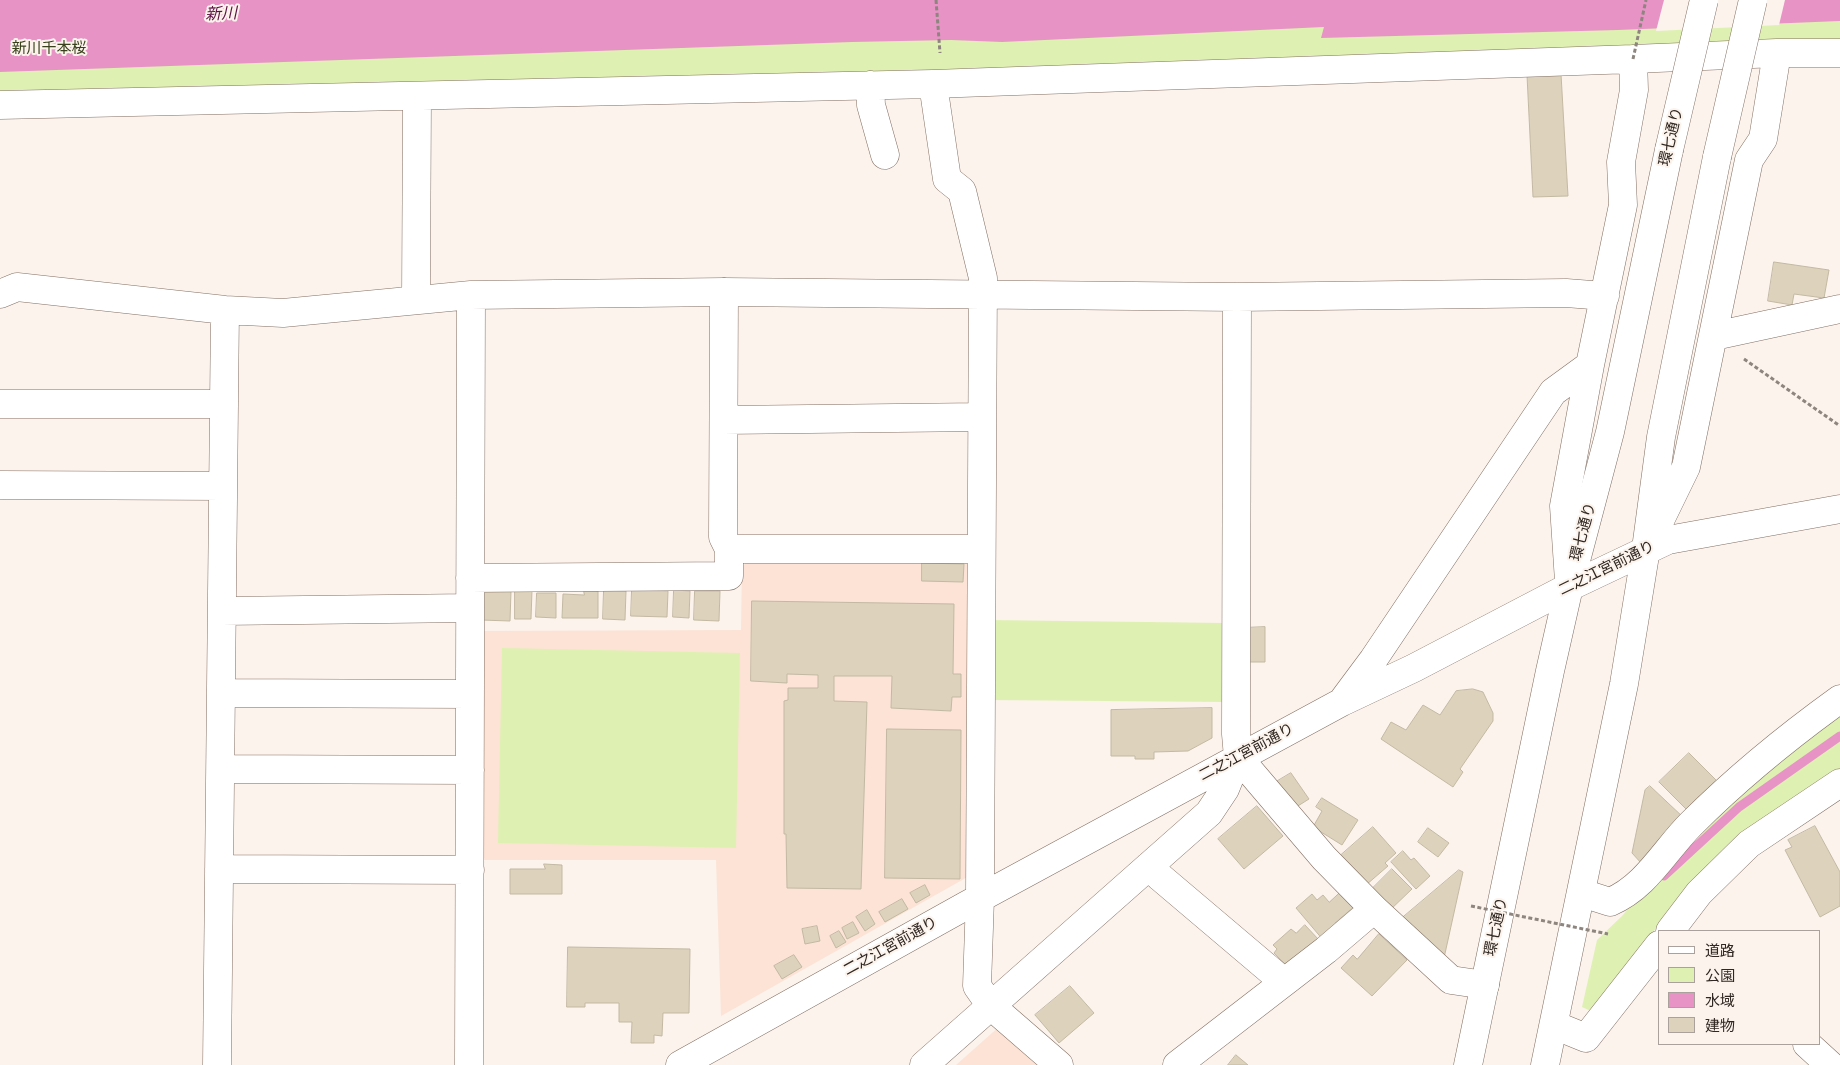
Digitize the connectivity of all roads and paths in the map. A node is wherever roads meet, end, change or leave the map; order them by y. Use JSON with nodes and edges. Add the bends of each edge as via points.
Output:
{"nodes":[{"id":1,"x":936,"y":0,"type":"edge"},
{"id":2,"x":1646,"y":0,"type":"edge"},
{"id":3,"x":1704,"y":0,"type":"edge"},
{"id":4,"x":1753,"y":0,"type":"edge"},
{"id":5,"x":938,"y":53,"type":"dead end"},
{"id":6,"x":1777,"y":53,"type":"junction"},
{"id":7,"x":1840,"y":53,"type":"edge"},
{"id":8,"x":1633,"y":59,"type":"junction"},
{"id":9,"x":933,"y":84,"type":"junction"},
{"id":10,"x":870,"y":85,"type":"junction"},
{"id":11,"x":418,"y":96,"type":"junction"},
{"id":12,"x":0,"y":104,"type":"edge"},
{"id":13,"x":886,"y":155,"type":"dead end"},
{"id":14,"x":724,"y":292,"type":"junction"},
{"id":15,"x":0,"y":294,"type":"edge"},
{"id":16,"x":471,"y":295,"type":"junction"},
{"id":17,"x":982,"y":296,"type":"junction"},
{"id":18,"x":1605,"y":296,"type":"junction"},
{"id":19,"x":1237,"y":297,"type":"junction"},
{"id":20,"x":416,"y":300,"type":"junction"},
{"id":21,"x":1840,"y":309,"type":"edge"},
{"id":22,"x":225,"y":310,"type":"junction"},
{"id":23,"x":1714,"y":336,"type":"junction"},
{"id":24,"x":1590,"y":364,"type":"junction"},
{"id":25,"x":0,"y":404,"type":"edge"},
{"id":26,"x":224,"y":404,"type":"junction"},
{"id":27,"x":981,"y":417,"type":"junction"},
{"id":28,"x":724,"y":420,"type":"junction"},
{"id":29,"x":1840,"y":426,"type":"edge"},
{"id":30,"x":0,"y":485,"type":"edge"},
{"id":31,"x":224,"y":486,"type":"junction"},
{"id":32,"x":1840,"y":509,"type":"edge"},
{"id":33,"x":729,"y":548,"type":"junction"},
{"id":34,"x":981,"y":549,"type":"junction"},
{"id":35,"x":1646,"y":549,"type":"junction"},
{"id":36,"x":470,"y":578,"type":"junction"},
{"id":37,"x":1569,"y":587,"type":"junction"},
{"id":38,"x":470,"y":608,"type":"junction"},
{"id":39,"x":222,"y":611,"type":"junction"},
{"id":40,"x":221,"y":693,"type":"junction"},
{"id":41,"x":470,"y":694,"type":"junction"},
{"id":42,"x":1840,"y":699,"type":"edge"},
{"id":43,"x":1342,"y":702,"type":"junction"},
{"id":44,"x":1238,"y":757,"type":"junction"},
{"id":45,"x":221,"y":770,"type":"junction"},
{"id":46,"x":470,"y":770,"type":"junction"},
{"id":47,"x":1840,"y":783,"type":"edge"},
{"id":48,"x":1149,"y":866,"type":"junction"},
{"id":49,"x":219,"y":869,"type":"junction"},
{"id":50,"x":470,"y":870,"type":"junction"},
{"id":51,"x":1582,"y":893,"type":"junction"},
{"id":52,"x":980,"y":898,"type":"junction"},
{"id":53,"x":1471,"y":906,"type":"dead end"},
{"id":54,"x":1374,"y":909,"type":"junction"},
{"id":55,"x":1671,"y":930,"type":"edge"},
{"id":56,"x":1608,"y":934,"type":"dead end"},
{"id":57,"x":1658,"y":946,"type":"edge"},
{"id":58,"x":1284,"y":982,"type":"junction"},
{"id":59,"x":1485,"y":986,"type":"junction"},
{"id":60,"x":990,"y":1006,"type":"junction"},
{"id":61,"x":1554,"y":1025,"type":"junction"},
{"id":62,"x":1808,"y":1045,"type":"edge"},
{"id":63,"x":217,"y":1065,"type":"edge"},
{"id":64,"x":469,"y":1065,"type":"edge"},
{"id":65,"x":680,"y":1065,"type":"edge"},
{"id":66,"x":924,"y":1065,"type":"edge"},
{"id":67,"x":1058,"y":1065,"type":"edge"},
{"id":68,"x":1177,"y":1065,"type":"edge"},
{"id":69,"x":1468,"y":1065,"type":"edge"},
{"id":70,"x":1546,"y":1065,"type":"edge"},
{"id":71,"x":1830,"y":1065,"type":"edge"}],
"edges":[{"from":1,"to":5,"type":"path"},
{"from":2,"to":8,"type":"path","bridge":true},
{"from":3,"to":37,"type":"street","name":"環七通り","bridge":true,"via":[[1610,432]]},
{"from":4,"to":35,"type":"street","bridge":true,"via":[[1717,157],[1661,437]]},
{"from":6,"to":7,"type":"street"},
{"from":6,"to":8,"type":"street"},
{"from":6,"to":23,"type":"street","via":[[1763,139],[1750,160]]},
{"from":8,"to":9,"type":"street"},
{"from":8,"to":18,"type":"street","via":[[1634,90],[1621,162],[1623,205]]},
{"from":9,"to":10,"type":"street"},
{"from":9,"to":17,"type":"street","via":[[947,180],[962,191],[983,278]]},
{"from":10,"to":11,"type":"street"},
{"from":10,"to":13,"type":"street","via":[[871,105]]},
{"from":11,"to":12,"type":"street"},
{"from":11,"to":20,"type":"street"},
{"from":14,"to":16,"type":"street"},
{"from":14,"to":17,"type":"street"},
{"from":14,"to":28,"type":"street"},
{"from":15,"to":22,"type":"street","via":[[17,287]]},
{"from":16,"to":20,"type":"street"},
{"from":16,"to":36,"type":"street"},
{"from":17,"to":19,"type":"street"},
{"from":17,"to":27,"type":"street"},
{"from":18,"to":19,"type":"street","via":[[1566,293]]},
{"from":18,"to":24,"type":"street"},
{"from":19,"to":44,"type":"street"},
{"from":20,"to":22,"type":"street","via":[[283,313]]},
{"from":21,"to":23,"type":"street"},
{"from":22,"to":26,"type":"street"},
{"from":23,"to":29,"type":"path"},
{"from":23,"to":35,"type":"street","via":[[1686,467]]},
{"from":24,"to":37,"type":"street","via":[[1564,506]]},
{"from":24,"to":43,"type":"street","via":[[1553,392]]},
{"from":25,"to":26,"type":"street"},
{"from":26,"to":31,"type":"street"},
{"from":27,"to":28,"type":"street"},
{"from":27,"to":34,"type":"street"},
{"from":28,"to":33,"type":"street","via":[[723,538]]},
{"from":30,"to":31,"type":"street"},
{"from":31,"to":39,"type":"street"},
{"from":32,"to":35,"type":"street","name":"二之江宮前通り","via":[[1668,540]]},
{"from":33,"to":34,"type":"street"},
{"from":33,"to":36,"type":"street","via":[[729,576]]},
{"from":34,"to":52,"type":"street"},
{"from":35,"to":37,"type":"street","name":"二之江宮前通り"},
{"from":35,"to":51,"type":"street","via":[[1624,684]]},
{"from":36,"to":38,"type":"street"},
{"from":37,"to":43,"type":"street","name":"二之江宮前通り"},
{"from":37,"to":59,"type":"street","name":"環七通り"},
{"from":38,"to":39,"type":"street"},
{"from":38,"to":41,"type":"street"},
{"from":39,"to":40,"type":"street"},
{"from":40,"to":41,"type":"street"},
{"from":40,"to":45,"type":"street"},
{"from":41,"to":46,"type":"street"},
{"from":42,"to":51,"type":"street","via":[[1733,786],[1690,825],[1644,879],[1620,898],[1610,902]]},
{"from":43,"to":44,"type":"street","name":"二之江宮前通り"},
{"from":44,"to":48,"type":"street","via":[[1226,789],[1210,813]]},
{"from":44,"to":52,"type":"street","name":"二之江宮前通り"},
{"from":44,"to":54,"type":"street","via":[[1324,858]]},
{"from":45,"to":46,"type":"street"},
{"from":45,"to":49,"type":"street"},
{"from":46,"to":50,"type":"street"},
{"from":47,"to":55,"type":"street","via":[[1749,844],[1700,893]]},
{"from":48,"to":58,"type":"street"},
{"from":48,"to":60,"type":"street"},
{"from":49,"to":50,"type":"street"},
{"from":49,"to":63,"type":"street"},
{"from":50,"to":64,"type":"street"},
{"from":51,"to":61,"type":"street"},
{"from":52,"to":60,"type":"street","via":[[977,986]]},
{"from":52,"to":65,"type":"street","name":"二之江宮前通り"},
{"from":53,"to":56,"type":"path","bridge":true},
{"from":54,"to":58,"type":"street"},
{"from":54,"to":59,"type":"street","via":[[1451,980]]},
{"from":57,"to":61,"type":"street","via":[[1586,1038]]},
{"from":58,"to":68,"type":"street"},
{"from":59,"to":69,"type":"street","name":"環七通り"},
{"from":60,"to":66,"type":"street"},
{"from":60,"to":67,"type":"street"},
{"from":61,"to":70,"type":"street"},
{"from":62,"to":71,"type":"street"}]}
